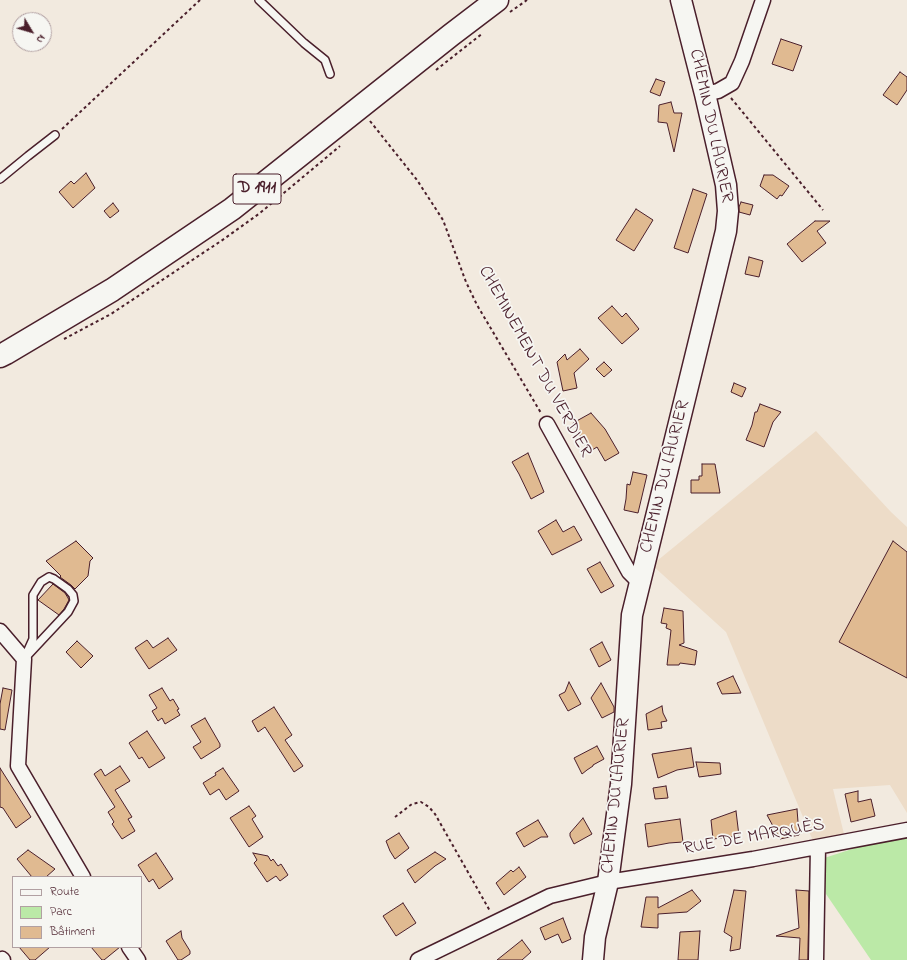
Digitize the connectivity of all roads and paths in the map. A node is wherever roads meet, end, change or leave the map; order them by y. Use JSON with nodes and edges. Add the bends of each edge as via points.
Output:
{"nodes":[{"id":1,"x":200,"y":0,"type":"edge"},
{"id":2,"x":259,"y":0,"type":"edge"},
{"id":3,"x":497,"y":0,"type":"edge"},
{"id":4,"x":681,"y":0,"type":"edge"},
{"id":5,"x":762,"y":0,"type":"edge"},
{"id":6,"x":330,"y":74,"type":"dead end"},
{"id":7,"x":714,"y":91,"type":"junction"},
{"id":8,"x":370,"y":121,"type":"dead end"},
{"id":9,"x":55,"y":135,"type":"joint"},
{"id":10,"x":0,"y":179,"type":"edge"},
{"id":11,"x":823,"y":210,"type":"dead end"},
{"id":12,"x":0,"y":356,"type":"edge"},
{"id":13,"x":547,"y":424,"type":"joint"},
{"id":14,"x":640,"y":583,"type":"junction"},
{"id":15,"x":0,"y":631,"type":"edge"},
{"id":16,"x":24,"y":659,"type":"junction"},
{"id":17,"x":395,"y":816,"type":"dead end"},
{"id":18,"x":907,"y":830,"type":"edge"},
{"id":19,"x":818,"y":847,"type":"junction"},
{"id":20,"x":82,"y":876,"type":"edge"},
{"id":21,"x":608,"y":882,"type":"junction"},
{"id":22,"x":497,"y":922,"type":"junction"},
{"id":23,"x":130,"y":948,"type":"edge"},
{"id":24,"x":138,"y":960,"type":"edge"},
{"id":25,"x":418,"y":960,"type":"edge"},
{"id":26,"x":593,"y":960,"type":"edge"},
{"id":27,"x":816,"y":960,"type":"edge"}],
"edges":[{"from":1,"to":9,"type":"path"},
{"from":2,"to":6,"type":"lane","via":[[325,60]]},
{"from":3,"to":12,"type":"main road","number":"D 1911","via":[[232,209],[112,290]]},
{"from":4,"to":7,"type":"street","name":"CHEMIN DU LAURIER"},
{"from":5,"to":7,"type":"street","via":[[732,83]]},
{"from":7,"to":11,"type":"path"},
{"from":7,"to":14,"type":"street","name":"CHEMIN DU LAURIER","via":[[726,185],[727,225]]},
{"from":8,"to":13,"type":"path","name":"CHEMINEMENT DU VERDIER","via":[[417,180],[444,220],[477,305]]},
{"from":9,"to":10,"type":"lane"},
{"from":13,"to":14,"type":"street","name":"CHEMINEMENT DU VERDIER","via":[[629,572]]},
{"from":14,"to":21,"type":"street","name":"CHEMIN DU LAURIER","via":[[632,615],[621,784]]},
{"from":15,"to":16,"type":"street"},
{"from":16,"to":16,"type":"lane","via":[[68,612],[74,601],[68,589],[49,577],[33,595],[33,639]]},
{"from":16,"to":20,"type":"street","via":[[18,766]]},
{"from":17,"to":22,"type":"path","via":[[412,804],[421,802],[429,807]]},
{"from":18,"to":19,"type":"street","name":"RUE DE MARQUÈS"},
{"from":19,"to":21,"type":"street","name":"RUE DE MARQUÈS"},
{"from":19,"to":27,"type":"street"},
{"from":21,"to":22,"type":"street","name":"RUE DE MARQUÈS","via":[[550,896]]},
{"from":21,"to":26,"type":"street","name":"CHEMIN DU LAURIER","via":[[595,937]]},
{"from":22,"to":25,"type":"street","name":"RUE DE MARQUÈS"},
{"from":23,"to":24,"type":"street"}]}
